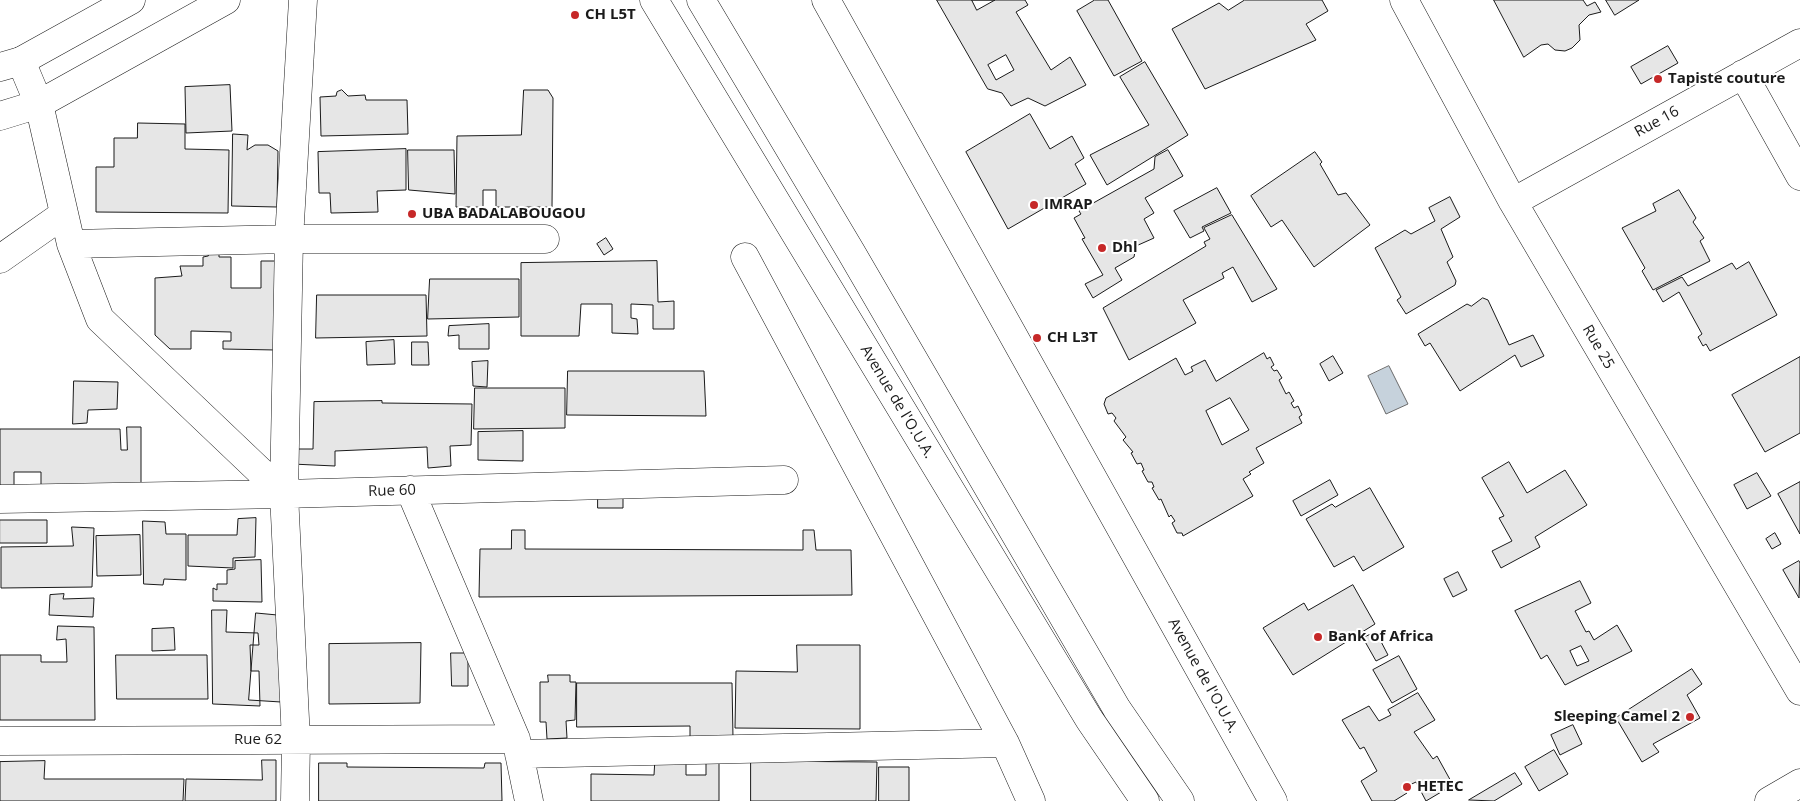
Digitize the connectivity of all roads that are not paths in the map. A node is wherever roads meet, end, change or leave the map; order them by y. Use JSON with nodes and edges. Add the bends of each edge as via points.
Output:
{"nodes":[{"id":1,"x":131,"y":0,"type":"edge"},
{"id":2,"x":226,"y":0,"type":"edge"},
{"id":3,"x":303,"y":0,"type":"edge"},
{"id":4,"x":654,"y":0,"type":"edge"},
{"id":5,"x":701,"y":0,"type":"edge"},
{"id":6,"x":826,"y":0,"type":"edge"},
{"id":7,"x":1404,"y":0,"type":"edge"},
{"id":8,"x":1800,"y":43,"type":"edge"},
{"id":9,"x":11,"y":64,"type":"edge"},
{"id":10,"x":1743,"y":74,"type":"junction"},
{"id":11,"x":39,"y":104,"type":"junction"},
{"id":12,"x":0,"y":116,"type":"edge"},
{"id":13,"x":1800,"y":176,"type":"edge"},
{"id":14,"x":1513,"y":202,"type":"junction"},
{"id":15,"x":64,"y":214,"type":"junction"},
{"id":16,"x":289,"y":238,"type":"junction"},
{"id":17,"x":545,"y":239,"type":"dead end"},
{"id":18,"x":71,"y":244,"type":"junction"},
{"id":19,"x":745,"y":257,"type":"dead end"},
{"id":20,"x":0,"y":259,"type":"edge"},
{"id":21,"x":784,"y":480,"type":"dead end"},
{"id":22,"x":410,"y":490,"type":"junction"},
{"id":23,"x":284,"y":494,"type":"junction"},
{"id":24,"x":0,"y":499,"type":"edge"},
{"id":25,"x":1800,"y":691,"type":"edge"},
{"id":26,"x":296,"y":740,"type":"junction"},
{"id":27,"x":0,"y":741,"type":"edge"},
{"id":28,"x":1005,"y":743,"type":"junction"},
{"id":29,"x":517,"y":746,"type":"junction"},
{"id":30,"x":1800,"y":783,"type":"edge"},
{"id":31,"x":296,"y":801,"type":"edge"},
{"id":32,"x":529,"y":801,"type":"edge"},
{"id":33,"x":1031,"y":801,"type":"edge"},
{"id":34,"x":1145,"y":801,"type":"edge"},
{"id":35,"x":1180,"y":801,"type":"edge"},
{"id":36,"x":1273,"y":801,"type":"edge"},
{"id":37,"x":1768,"y":801,"type":"edge"}],
"edges":[{"from":1,"to":9,"type":"street"},
{"from":2,"to":11,"type":"street"},
{"from":3,"to":16,"type":"street"},
{"from":4,"to":34,"type":"street","name":"Avenue de l'O.U.A.","via":[[1089,719]]},
{"from":5,"to":35,"type":"street","via":[[1117,709]]},
{"from":6,"to":36,"type":"street","name":"Avenue de l'O.U.A."},
{"from":7,"to":14,"type":"street","name":"Rue 25"},
{"from":8,"to":10,"type":"street","name":"Rue 16"},
{"from":9,"to":11,"type":"street"},
{"from":10,"to":13,"type":"street"},
{"from":10,"to":14,"type":"street","name":"Rue 16"},
{"from":11,"to":12,"type":"street"},
{"from":11,"to":15,"type":"street"},
{"from":14,"to":25,"type":"street","name":"Rue 25"},
{"from":15,"to":18,"type":"street"},
{"from":15,"to":20,"type":"street"},
{"from":16,"to":17,"type":"street"},
{"from":16,"to":18,"type":"street"},
{"from":16,"to":23,"type":"street"},
{"from":18,"to":23,"type":"street","via":[[100,320]]},
{"from":19,"to":28,"type":"street"},
{"from":21,"to":22,"type":"street","name":"Rue 60"},
{"from":22,"to":23,"type":"street","name":"Rue 60"},
{"from":22,"to":29,"type":"street"},
{"from":23,"to":24,"type":"street","name":"Rue 60"},
{"from":23,"to":26,"type":"street"},
{"from":26,"to":27,"type":"street","name":"Rue 62"},
{"from":26,"to":29,"type":"street","name":"Rue 62"},
{"from":26,"to":31,"type":"street"},
{"from":28,"to":29,"type":"street","name":"Rue 62"},
{"from":28,"to":33,"type":"street"},
{"from":29,"to":32,"type":"street"},
{"from":30,"to":37,"type":"street"}]}
